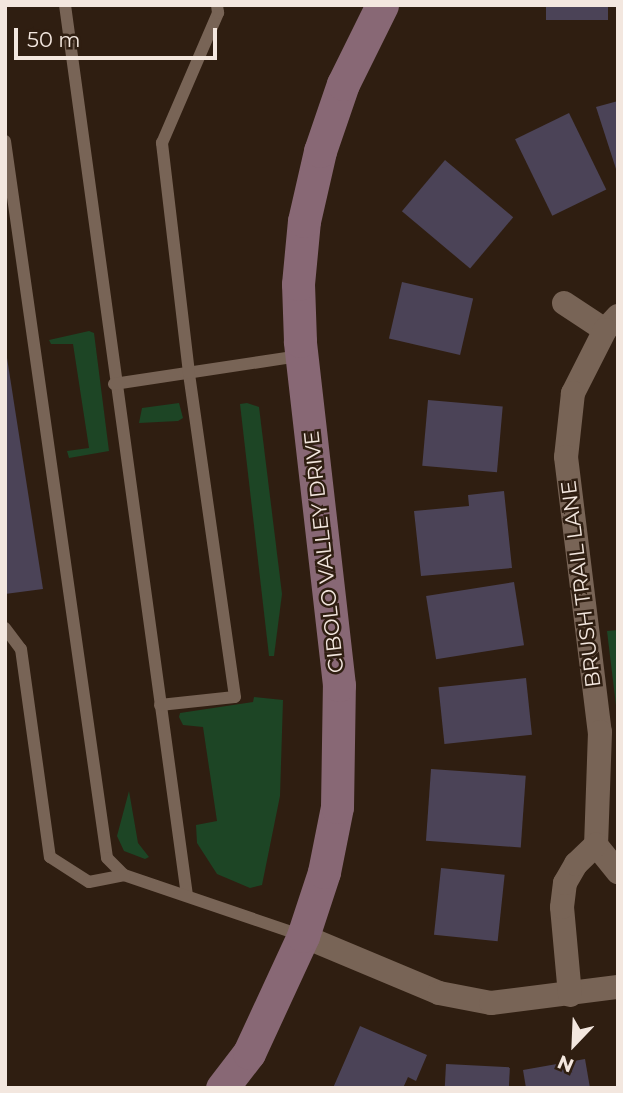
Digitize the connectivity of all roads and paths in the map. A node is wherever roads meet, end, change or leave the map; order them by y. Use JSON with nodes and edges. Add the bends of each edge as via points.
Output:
{"nodes":[{"id":1,"x":65,"y":5,"type":"edge"},
{"id":2,"x":217,"y":5,"type":"edge"},
{"id":3,"x":382,"y":5,"type":"edge"},
{"id":4,"x":5,"y":141,"type":"edge"},
{"id":5,"x":564,"y":303,"type":"dead end"},
{"id":6,"x":611,"y":323,"type":"edge"},
{"id":7,"x":302,"y":355,"type":"junction"},
{"id":8,"x":189,"y":373,"type":"junction"},
{"id":9,"x":114,"y":384,"type":"junction"},
{"id":10,"x":5,"y":628,"type":"edge"},
{"id":11,"x":160,"y":705,"type":"junction"},
{"id":12,"x":596,"y":845,"type":"junction"},
{"id":13,"x":618,"y":872,"type":"edge"},
{"id":14,"x":124,"y":875,"type":"junction"},
{"id":15,"x":187,"y":896,"type":"junction"},
{"id":16,"x":303,"y":936,"type":"junction"},
{"id":17,"x":618,"y":987,"type":"edge"},
{"id":18,"x":570,"y":995,"type":"junction"},
{"id":19,"x":222,"y":1088,"type":"edge"}],
"edges":[{"from":1,"to":9,"type":"lane"},
{"from":2,"to":8,"type":"lane","via":[[218,13],[162,143]]},
{"from":3,"to":7,"type":"main road","name":"CIBOLO VALLEY DRIVE","via":[[343,84],[320,151],[304,221],[298,284]]},
{"from":4,"to":14,"type":"lane","via":[[107,858]]},
{"from":5,"to":6,"type":"street","name":"BRUSH TRAIL LANE"},
{"from":6,"to":12,"type":"street","name":"BRUSH TRAIL LANE","via":[[573,393],[566,457],[600,732]]},
{"from":7,"to":8,"type":"lane"},
{"from":7,"to":16,"type":"main road","name":"CIBOLO VALLEY DRIVE","via":[[339,685],[341,755],[337,807],[324,872]]},
{"from":8,"to":9,"type":"lane"},
{"from":8,"to":11,"type":"lane","via":[[235,697]]},
{"from":9,"to":11,"type":"lane"},
{"from":10,"to":14,"type":"lane","via":[[21,649],[50,857],[73,876],[89,882]]},
{"from":11,"to":15,"type":"lane"},
{"from":12,"to":13,"type":"street"},
{"from":12,"to":18,"type":"street","via":[[565,883],[562,906]]},
{"from":14,"to":15,"type":"lane"},
{"from":15,"to":16,"type":"lane"},
{"from":16,"to":18,"type":"street","via":[[439,993],[491,1003]]},
{"from":16,"to":19,"type":"main road","name":"CIBOLO VALLEY DRIVE","via":[[249,1053]]},
{"from":17,"to":18,"type":"street"}]}
